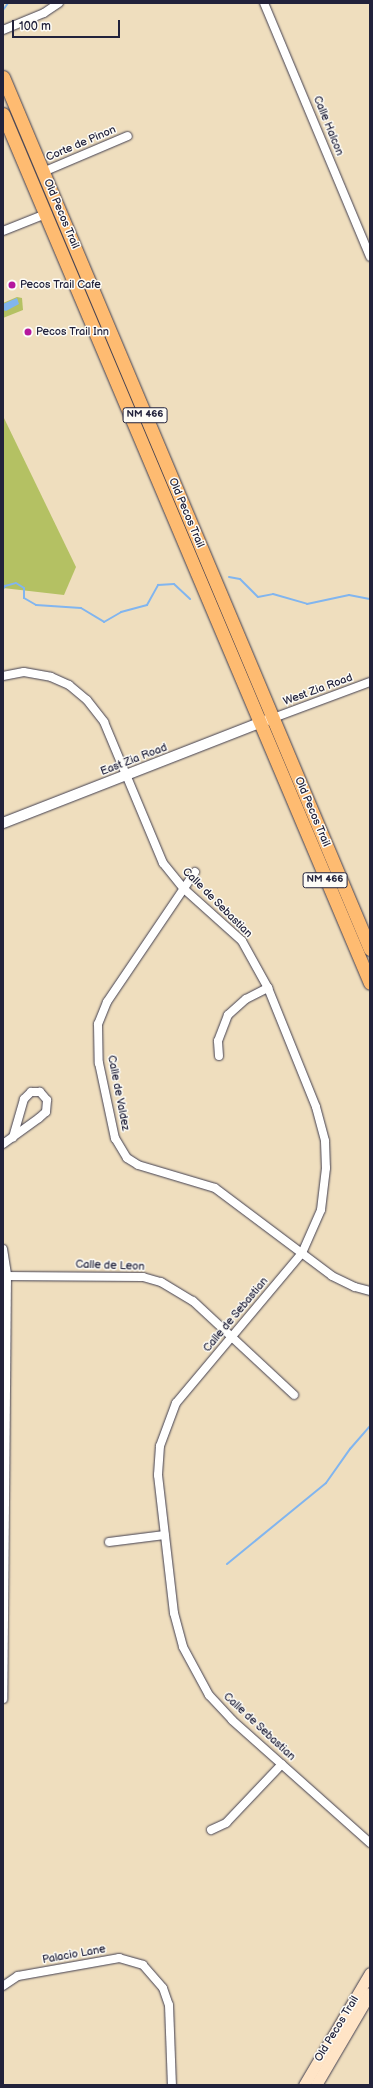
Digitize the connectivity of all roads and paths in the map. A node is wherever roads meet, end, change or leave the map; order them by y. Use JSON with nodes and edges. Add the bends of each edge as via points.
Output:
{"nodes":[{"id":1,"x":59,"y":3,"type":"edge"},
{"id":2,"x":264,"y":3,"type":"edge"},
{"id":3,"x":3,"y":30,"type":"edge"},
{"id":4,"x":3,"y":77,"type":"edge"},
{"id":5,"x":3,"y":114,"type":"edge"},
{"id":6,"x":128,"y":136,"type":"dead end"},
{"id":7,"x":43,"y":172,"type":"junction"},
{"id":8,"x":58,"y":209,"type":"junction"},
{"id":9,"x":45,"y":214,"type":"junction"},
{"id":10,"x":3,"y":231,"type":"edge"},
{"id":11,"x":368,"y":248,"type":"edge"},
{"id":12,"x":370,"y":257,"type":"edge"},
{"id":13,"x":3,"y":676,"type":"edge"},
{"id":14,"x":370,"y":682,"type":"edge"},
{"id":15,"x":272,"y":718,"type":"junction"},
{"id":16,"x":259,"y":724,"type":"junction"},
{"id":17,"x":126,"y":777,"type":"junction"},
{"id":18,"x":3,"y":823,"type":"edge"},
{"id":19,"x":195,"y":872,"type":"dead end"},
{"id":20,"x":183,"y":888,"type":"junction"},
{"id":21,"x":370,"y":949,"type":"edge"},
{"id":22,"x":356,"y":955,"type":"junction"},
{"id":23,"x":370,"y":975,"type":"edge"},
{"id":24,"x":370,"y":983,"type":"edge"},
{"id":25,"x":268,"y":988,"type":"junction"},
{"id":26,"x":219,"y":1056,"type":"dead end"},
{"id":27,"x":13,"y":1137,"type":"junction"},
{"id":28,"x":3,"y":1144,"type":"edge"},
{"id":29,"x":3,"y":1249,"type":"edge"},
{"id":30,"x":302,"y":1253,"type":"junction"},
{"id":31,"x":5,"y":1276,"type":"edge"},
{"id":32,"x":370,"y":1291,"type":"edge"},
{"id":33,"x":231,"y":1337,"type":"junction"},
{"id":34,"x":294,"y":1395,"type":"dead end"},
{"id":35,"x":4,"y":1496,"type":"edge"},
{"id":36,"x":165,"y":1535,"type":"junction"},
{"id":37,"x":109,"y":1542,"type":"dead end"},
{"id":38,"x":3,"y":1699,"type":"edge"},
{"id":39,"x":282,"y":1764,"type":"junction"},
{"id":40,"x":211,"y":1830,"type":"dead end"},
{"id":41,"x":370,"y":1844,"type":"edge"},
{"id":42,"x":370,"y":1973,"type":"edge"},
{"id":43,"x":3,"y":1986,"type":"edge"},
{"id":44,"x":370,"y":1992,"type":"edge"},
{"id":45,"x":172,"y":2085,"type":"edge"},
{"id":46,"x":304,"y":2085,"type":"edge"},
{"id":47,"x":316,"y":2085,"type":"edge"}],
"edges":[{"from":1,"to":3,"type":"street","via":[[44,13]]},
{"from":2,"to":11,"type":"street","name":"Calle Halcon"},
{"from":4,"to":7,"type":"main road","name":"Old Pecos Trail","number":"NM 466"},
{"from":5,"to":9,"type":"main road","name":"Old Pecos Trail","number":"NM 466"},
{"from":6,"to":7,"type":"street","name":"Corte de Pinon"},
{"from":7,"to":8,"type":"main road","name":"Old Pecos Trail","number":"NM 466"},
{"from":8,"to":9,"type":"street"},
{"from":8,"to":15,"type":"main road","name":"Old Pecos Trail","number":"NM 466"},
{"from":9,"to":10,"type":"street"},
{"from":9,"to":16,"type":"main road","name":"Old Pecos Trail","number":"NM 466"},
{"from":11,"to":12,"type":"street","name":"Calle Halcon"},
{"from":13,"to":17,"type":"street","name":"Calle de Sebastian","via":[[24,672],[47,676],[69,685],[87,700],[104,722]]},
{"from":14,"to":15,"type":"street","name":"West Zia Road"},
{"from":15,"to":16,"type":"street","name":"East Zia Road"},
{"from":15,"to":21,"type":"main road","name":"Old Pecos Trail","number":"NM 466"},
{"from":16,"to":17,"type":"street","name":"East Zia Road"},
{"from":16,"to":22,"type":"main road","name":"Old Pecos Trail","number":"NM 466"},
{"from":17,"to":18,"type":"street","name":"East Zia Road"},
{"from":17,"to":20,"type":"street","name":"Calle de Sebastian","via":[[163,863]]},
{"from":19,"to":20,"type":"street","name":"Calle de Valdez"},
{"from":20,"to":25,"type":"street","name":"Calle de Sebastian","via":[[242,941]]},
{"from":20,"to":30,"type":"street","name":"Calle de Valdez","via":[[107,1002],[98,1024],[99,1063],[115,1138],[128,1158],[138,1166],[215,1188]]},
{"from":22,"to":23,"type":"main road"},
{"from":22,"to":24,"type":"main road","name":"Old Pecos Trail","number":"NM 466"},
{"from":25,"to":26,"type":"street","via":[[246,999],[228,1015],[218,1041]]},
{"from":25,"to":30,"type":"street","name":"Calle de Sebastian","via":[[316,1107],[325,1142],[326,1168],[321,1210]]},
{"from":27,"to":27,"type":"street","via":[[24,1099],[31,1092],[40,1092],[47,1100],[46,1112]]},
{"from":27,"to":28,"type":"street"},
{"from":29,"to":31,"type":"street"},
{"from":30,"to":32,"type":"street","name":"Calle de Valdez","via":[[332,1276],[354,1287]]},
{"from":30,"to":33,"type":"street","name":"Calle de Sebastian"},
{"from":31,"to":33,"type":"street","name":"Calle de Leon","via":[[143,1277],[161,1282],[193,1301]]},
{"from":31,"to":35,"type":"street"},
{"from":33,"to":34,"type":"street","name":"Calle de Leon"},
{"from":33,"to":36,"type":"street","name":"Calle de Sebastian","via":[[176,1403],[160,1446],[158,1475]]},
{"from":35,"to":38,"type":"street"},
{"from":36,"to":37,"type":"street"},
{"from":36,"to":39,"type":"street","name":"Calle de Sebastian","via":[[174,1614],[183,1647],[209,1695],[232,1720]]},
{"from":39,"to":40,"type":"street","via":[[226,1823]]},
{"from":39,"to":41,"type":"street","name":"Calle de Sebastian"},
{"from":42,"to":46,"type":"main road","name":"Old Pecos Trail"},
{"from":43,"to":45,"type":"street","name":"Palacio Lane","via":[[18,1976],[119,1958],[143,1965],[163,1988],[169,2005]]},
{"from":44,"to":47,"type":"main road","name":"Old Pecos Trail"}]}
